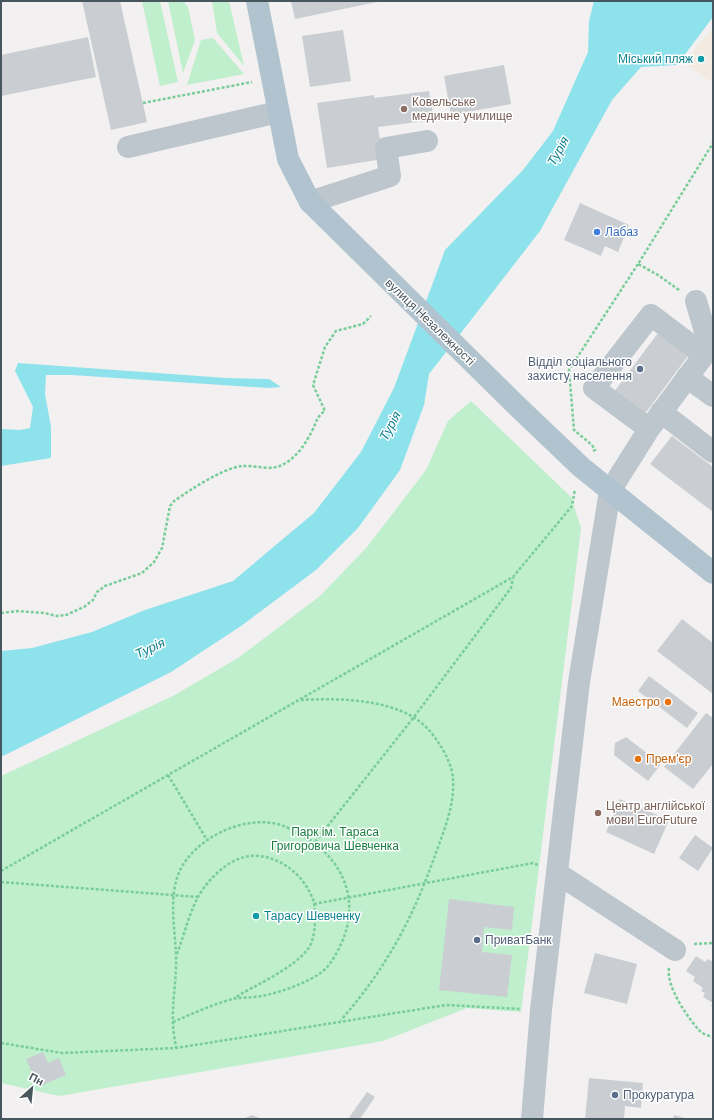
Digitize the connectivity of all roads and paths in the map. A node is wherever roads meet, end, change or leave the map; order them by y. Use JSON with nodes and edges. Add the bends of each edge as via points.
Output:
{"nodes":[{"id":1,"x":257,"y":1,"type":"edge"},
{"id":2,"x":255,"y":81,"type":"dead end"},
{"id":3,"x":143,"y":103,"type":"dead end"},
{"id":4,"x":278,"y":112,"type":"junction"},
{"id":5,"x":427,"y":141,"type":"dead end"},
{"id":6,"x":713,"y":142,"type":"edge"},
{"id":7,"x":128,"y":147,"type":"dead end"},
{"id":8,"x":310,"y":202,"type":"junction"},
{"id":9,"x":696,"y":301,"type":"joint"},
{"id":10,"x":371,"y":316,"type":"dead end"},
{"id":11,"x":704,"y":355,"type":"junction"},
{"id":12,"x":687,"y":377,"type":"junction"},
{"id":13,"x":713,"y":396,"type":"edge"},
{"id":14,"x":655,"y":421,"type":"junction"},
{"id":15,"x":713,"y":452,"type":"edge"},
{"id":16,"x":581,"y":467,"type":"junction"},
{"id":17,"x":610,"y":491,"type":"junction"},
{"id":18,"x":713,"y":573,"type":"edge"},
{"id":19,"x":513,"y":577,"type":"junction"},
{"id":20,"x":1,"y":613,"type":"edge"},
{"id":21,"x":300,"y":700,"type":"junction"},
{"id":22,"x":414,"y":717,"type":"junction"},
{"id":23,"x":168,"y":775,"type":"junction"},
{"id":24,"x":207,"y":840,"type":"junction"},
{"id":25,"x":314,"y":842,"type":"junction"},
{"id":26,"x":1,"y":871,"type":"edge"},
{"id":27,"x":557,"y":873,"type":"junction"},
{"id":28,"x":1,"y":882,"type":"edge"},
{"id":29,"x":425,"y":883,"type":"junction"},
{"id":30,"x":175,"y":894,"type":"junction"},
{"id":31,"x":198,"y":897,"type":"junction"},
{"id":32,"x":348,"y":897,"type":"junction"},
{"id":33,"x":314,"y":904,"type":"junction"},
{"id":34,"x":675,"y":950,"type":"joint"},
{"id":35,"x":176,"y":956,"type":"junction"},
{"id":36,"x":233,"y":999,"type":"junction"},
{"id":37,"x":541,"y":1010,"type":"junction"},
{"id":38,"x":341,"y":1021,"type":"junction"},
{"id":39,"x":173,"y":1022,"type":"junction"},
{"id":40,"x":713,"y":1037,"type":"edge"},
{"id":41,"x":1,"y":1043,"type":"edge"},
{"id":42,"x":176,"y":1048,"type":"junction"},
{"id":43,"x":532,"y":1119,"type":"edge"}],
"edges":[{"from":1,"to":4,"type":"main road","name":"вулиця Незалежності"},
{"from":2,"to":3,"type":"path"},
{"from":4,"to":7,"type":"street"},
{"from":4,"to":8,"type":"main road","name":"вулиця Незалежності","via":[[288,159]]},
{"from":5,"to":8,"type":"street","via":[[386,148],[390,176]]},
{"from":6,"to":9,"type":"path","via":[[638,264]]},
{"from":8,"to":16,"type":"main road","name":"вулиця Незалежності"},
{"from":9,"to":11,"type":"street","via":[[706,335]]},
{"from":10,"to":20,"type":"path","via":[[363,324],[336,331],[325,346],[312,385],[324,411],[317,417],[301,450],[286,463],[280,466],[241,466],[207,480],[174,501],[170,506],[162,548],[154,562],[142,573],[105,586],[84,607],[57,616],[17,611]]},
{"from":11,"to":12,"type":"street"},
{"from":11,"to":14,"type":"street","via":[[651,314],[594,388]]},
{"from":12,"to":13,"type":"street"},
{"from":12,"to":14,"type":"street"},
{"from":14,"to":15,"type":"street"},
{"from":14,"to":17,"type":"street"},
{"from":16,"to":17,"type":"main road","name":"вулиця Незалежності"},
{"from":16,"to":19,"type":"path","via":[[572,506]]},
{"from":17,"to":18,"type":"main road","name":"вулиця Незалежності"},
{"from":17,"to":27,"type":"street","via":[[579,682]]},
{"from":19,"to":21,"type":"path"},
{"from":19,"to":22,"type":"path","via":[[511,588]]},
{"from":21,"to":22,"type":"path","via":[[332,698],[382,705]]},
{"from":21,"to":23,"type":"path"},
{"from":22,"to":25,"type":"path"},
{"from":22,"to":29,"type":"path","via":[[430,730],[444,752],[453,778],[451,803]]},
{"from":23,"to":24,"type":"path"},
{"from":23,"to":26,"type":"path"},
{"from":24,"to":25,"type":"path","via":[[222,831],[264,823],[277,824]]},
{"from":24,"to":30,"type":"path","via":[[183,865],[178,874]]},
{"from":25,"to":32,"type":"path","via":[[331,858],[344,881]]},
{"from":27,"to":29,"type":"path","via":[[533,863]]},
{"from":27,"to":34,"type":"street"},
{"from":27,"to":37,"type":"street"},
{"from":28,"to":30,"type":"path"},
{"from":29,"to":32,"type":"path"},
{"from":29,"to":38,"type":"path","via":[[398,942]]},
{"from":30,"to":31,"type":"path"},
{"from":30,"to":35,"type":"path"},
{"from":31,"to":33,"type":"path","via":[[219,871],[234,861],[257,856],[283,864],[302,878]]},
{"from":31,"to":35,"type":"path"},
{"from":32,"to":33,"type":"path"},
{"from":32,"to":36,"type":"path","via":[[350,915],[342,942],[323,971],[307,980],[261,996]]},
{"from":33,"to":36,"type":"path","via":[[314,934],[308,949],[298,960]]},
{"from":34,"to":40,"type":"path","via":[[668,976],[672,991],[700,1031]]},
{"from":35,"to":39,"type":"path"},
{"from":36,"to":39,"type":"path"},
{"from":37,"to":38,"type":"path","via":[[446,1005]]},
{"from":37,"to":43,"type":"street"},
{"from":38,"to":42,"type":"path"},
{"from":39,"to":42,"type":"path"},
{"from":41,"to":42,"type":"path","via":[[62,1053]]}]}
